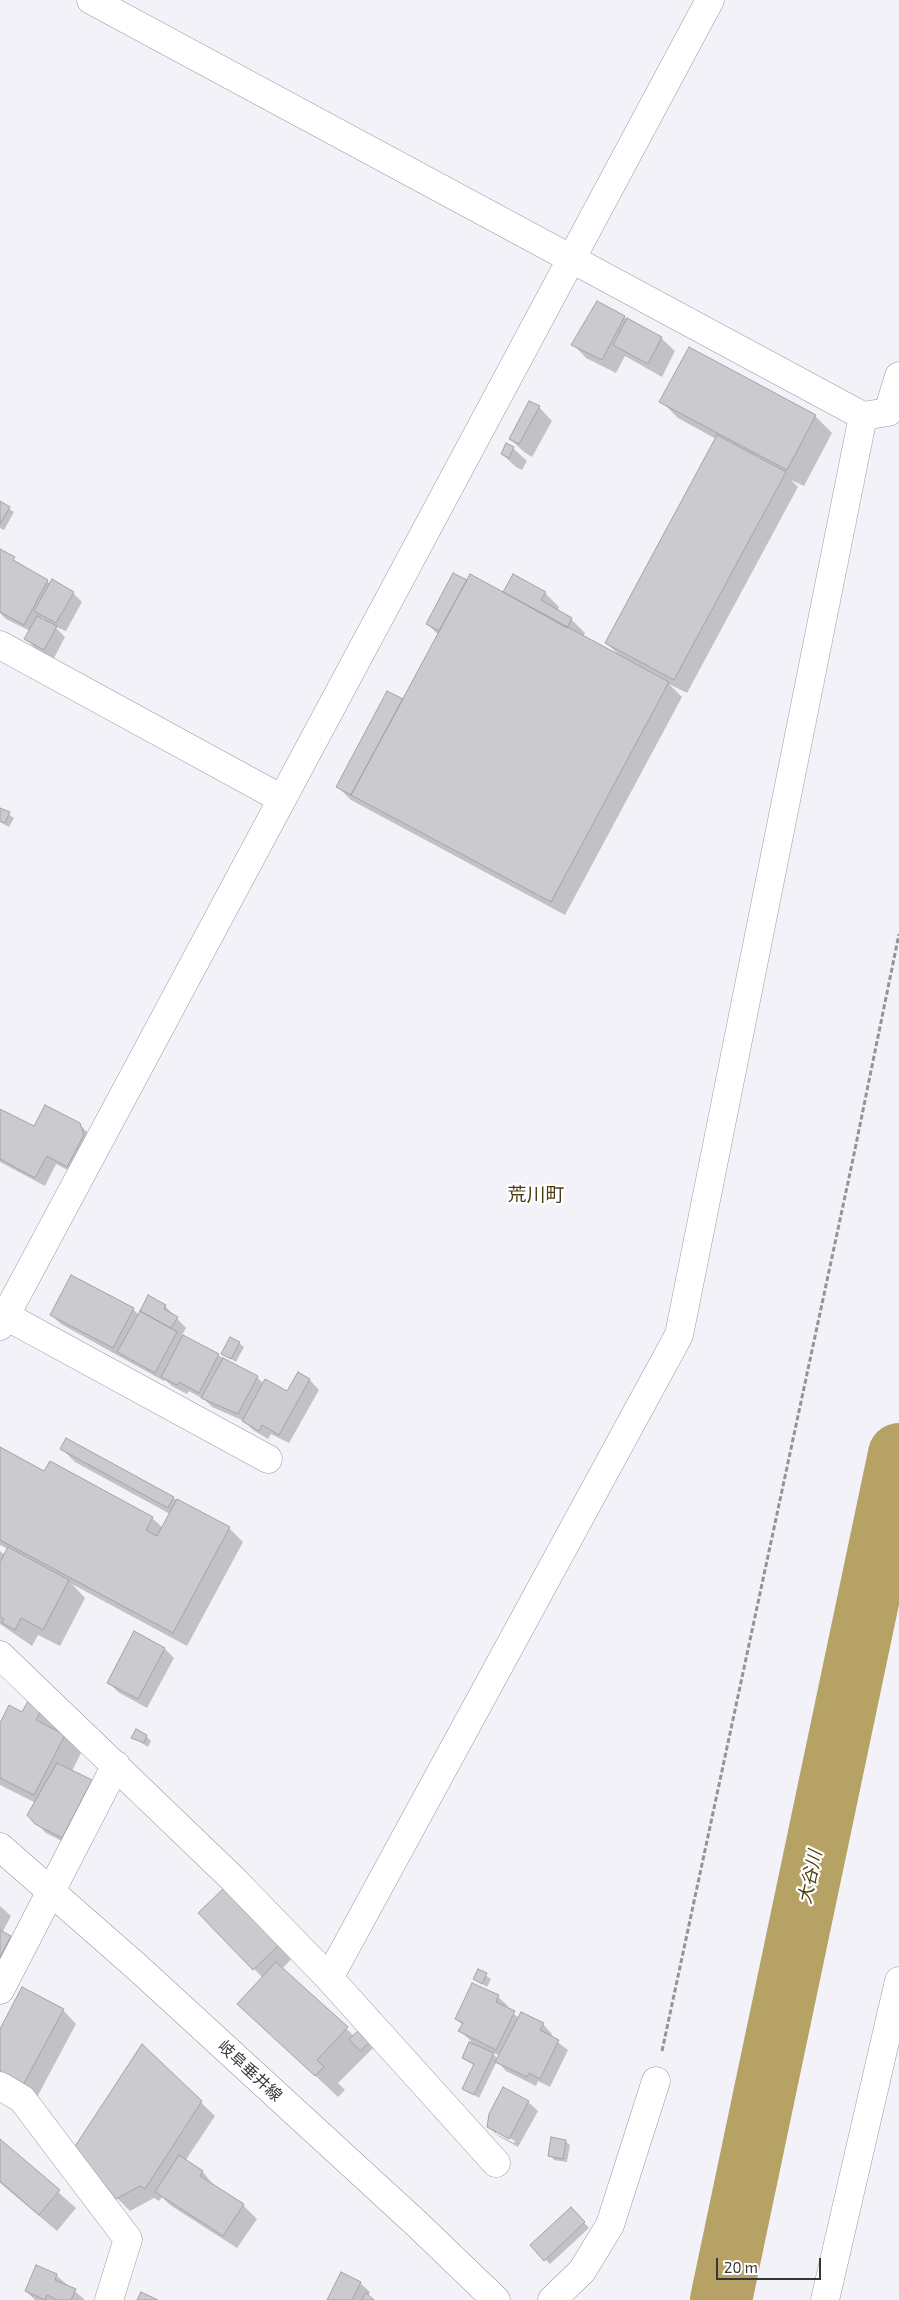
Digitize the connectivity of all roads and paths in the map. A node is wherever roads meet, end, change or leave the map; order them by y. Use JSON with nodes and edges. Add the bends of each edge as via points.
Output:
{"nodes":[{"id":1,"x":91,"y":0,"type":"edge"},
{"id":2,"x":710,"y":0,"type":"edge"},
{"id":3,"x":572,"y":258,"type":"junction"},
{"id":4,"x":899,"y":376,"type":"edge"},
{"id":5,"x":864,"y":416,"type":"junction"},
{"id":6,"x":0,"y":645,"type":"edge"},
{"id":7,"x":282,"y":798,"type":"junction"},
{"id":8,"x":899,"y":934,"type":"edge"},
{"id":9,"x":3,"y":1321,"type":"edge"},
{"id":10,"x":268,"y":1458,"type":"dead end"},
{"id":11,"x":0,"y":1655,"type":"edge"},
{"id":12,"x":116,"y":1765,"type":"junction"},
{"id":13,"x":0,"y":1846,"type":"edge"},
{"id":14,"x":51,"y":1891,"type":"junction"},
{"id":15,"x":329,"y":1978,"type":"junction"},
{"id":16,"x":899,"y":1981,"type":"edge"},
{"id":17,"x":0,"y":1990,"type":"edge"},
{"id":18,"x":656,"y":2081,"type":"joint"},
{"id":19,"x":0,"y":2086,"type":"edge"},
{"id":20,"x":496,"y":2163,"type":"dead end"},
{"id":21,"x":109,"y":2300,"type":"edge"},
{"id":22,"x":496,"y":2300,"type":"edge"},
{"id":23,"x":552,"y":2300,"type":"edge"},
{"id":24,"x":825,"y":2300,"type":"edge"}],
"edges":[{"from":1,"to":3,"type":"street"},
{"from":2,"to":3,"type":"street"},
{"from":3,"to":5,"type":"street"},
{"from":3,"to":7,"type":"street"},
{"from":4,"to":5,"type":"street","via":[[888,412]]},
{"from":5,"to":15,"type":"street","via":[[679,1335]]},
{"from":6,"to":7,"type":"street"},
{"from":7,"to":9,"type":"street"},
{"from":8,"to":18,"type":"path"},
{"from":9,"to":10,"type":"street"},
{"from":11,"to":12,"type":"street"},
{"from":12,"to":14,"type":"street"},
{"from":12,"to":15,"type":"street"},
{"from":13,"to":14,"type":"street","name":"岐阜垂井線"},
{"from":14,"to":17,"type":"street"},
{"from":14,"to":22,"type":"street","name":"岐阜垂井線"},
{"from":15,"to":20,"type":"street"},
{"from":16,"to":24,"type":"street"},
{"from":18,"to":23,"type":"street","via":[[610,2225],[582,2271]]},
{"from":19,"to":21,"type":"street","via":[[22,2099],[128,2239]]}]}
